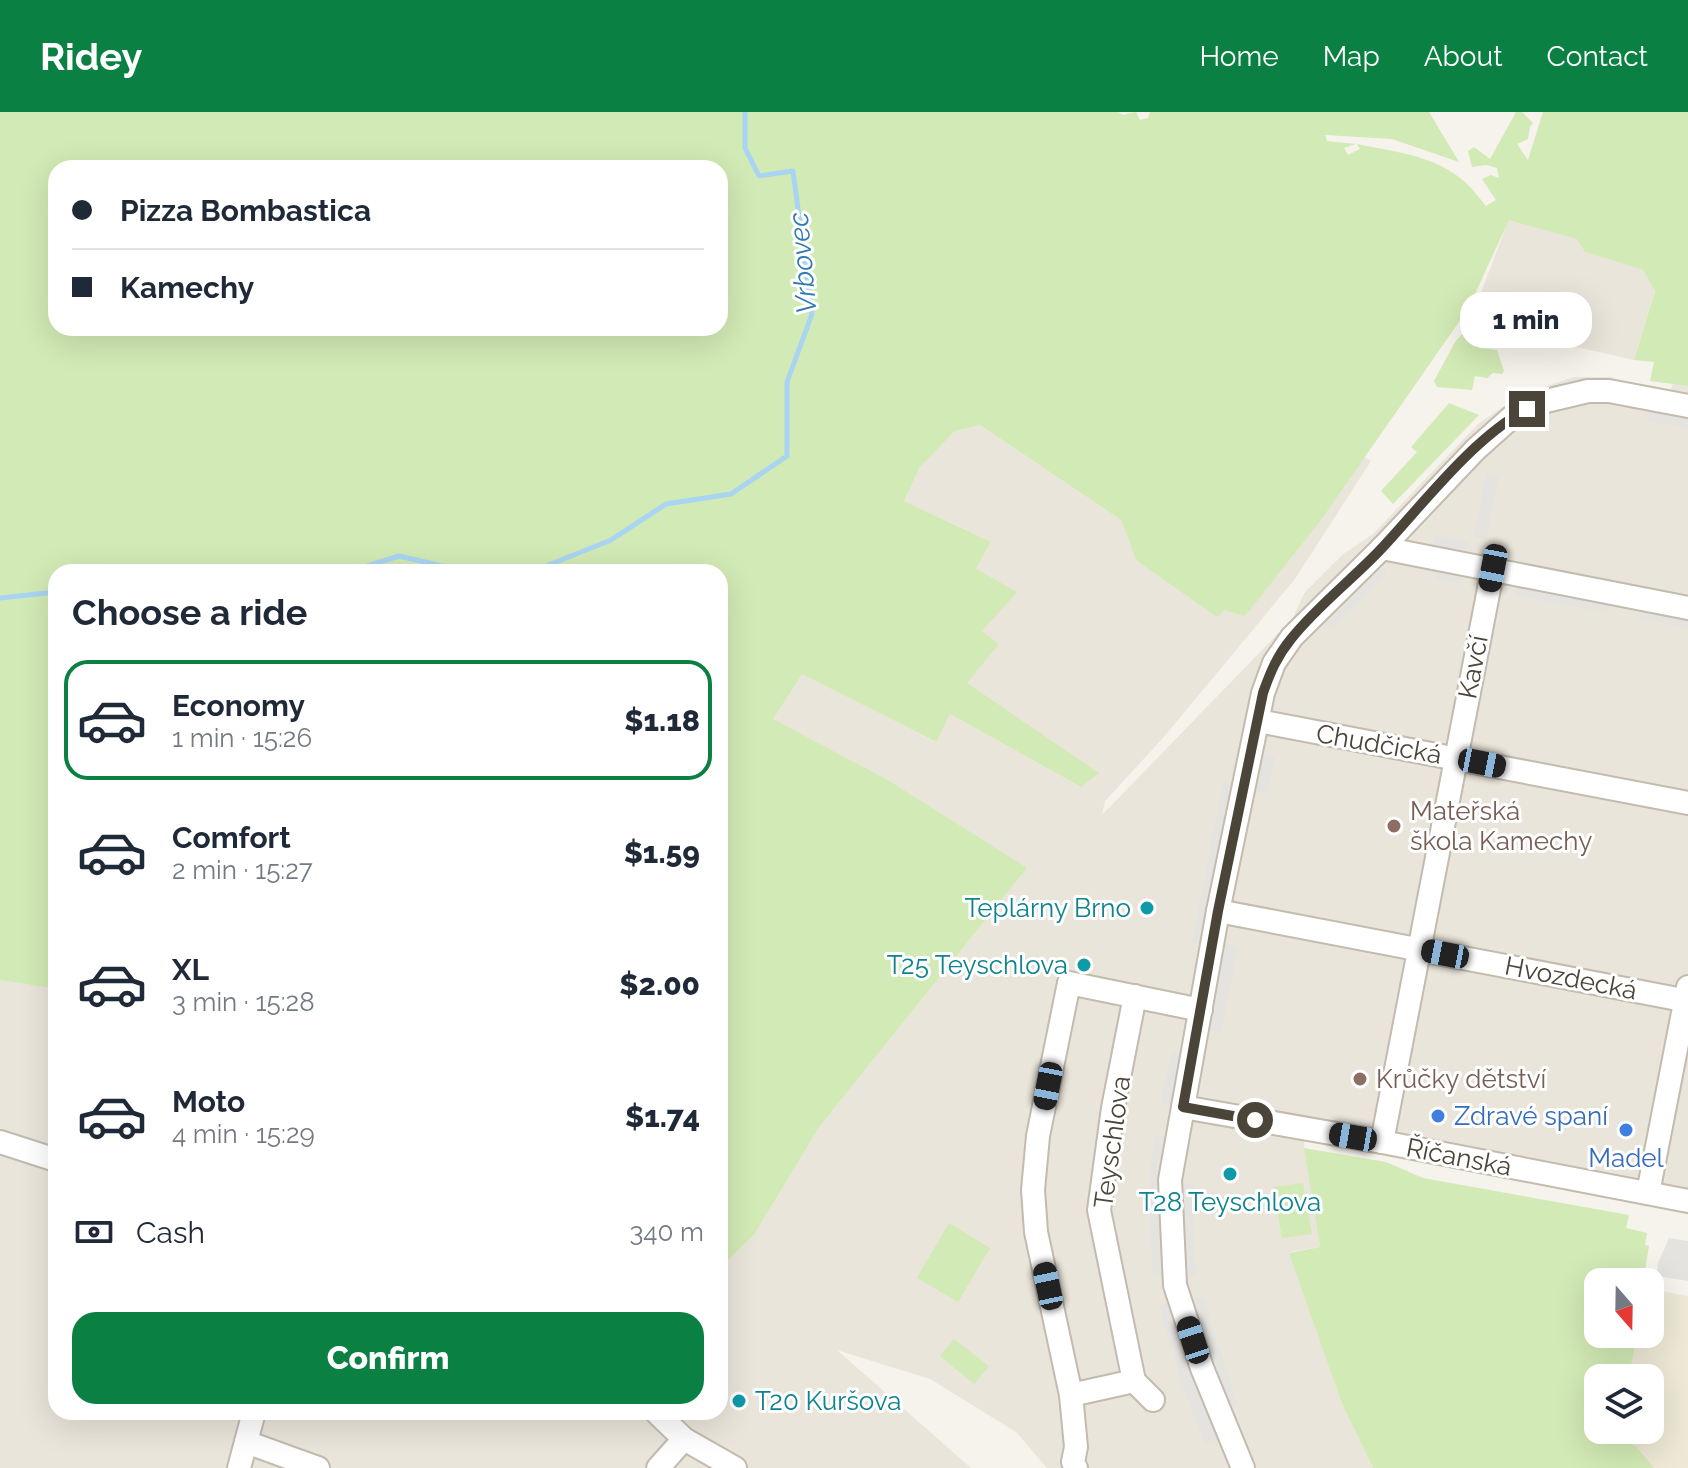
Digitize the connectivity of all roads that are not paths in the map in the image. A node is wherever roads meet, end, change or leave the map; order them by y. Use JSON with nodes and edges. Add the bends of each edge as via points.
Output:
{"nodes":[{"id":1,"x":1688,"y":406,"type":"edge"},
{"id":2,"x":1382,"y":548,"type":"junction"},
{"id":3,"x":1493,"y":568,"type":"junction"},
{"id":4,"x":1688,"y":608,"type":"edge"},
{"id":5,"x":1258,"y":721,"type":"junction"},
{"id":6,"x":1455,"y":758,"type":"junction"},
{"id":7,"x":1688,"y":803,"type":"edge"},
{"id":8,"x":1218,"y":911,"type":"junction"},
{"id":9,"x":1418,"y":948,"type":"junction"},
{"id":10,"x":1135,"y":996,"type":"junction"},
{"id":11,"x":1687,"y":996,"type":"edge"},
{"id":12,"x":1201,"y":1010,"type":"junction"},
{"id":13,"x":1183,"y":1107,"type":"junction"},
{"id":14,"x":0,"y":1142,"type":"edge"},
{"id":15,"x":1382,"y":1142,"type":"junction"},
{"id":16,"x":48,"y":1157,"type":"edge"},
{"id":17,"x":1648,"y":1193,"type":"junction"},
{"id":18,"x":1688,"y":1201,"type":"edge"},
{"id":19,"x":1134,"y":1381,"type":"junction"},
{"id":20,"x":1071,"y":1395,"type":"junction"},
{"id":21,"x":1153,"y":1400,"type":"dead end"},
{"id":22,"x":252,"y":1420,"type":"edge"},
{"id":23,"x":664,"y":1420,"type":"edge"},
{"id":24,"x":684,"y":1439,"type":"junction"},
{"id":25,"x":246,"y":1442,"type":"junction"},
{"id":26,"x":239,"y":1468,"type":"edge"},
{"id":27,"x":318,"y":1468,"type":"edge"},
{"id":28,"x":658,"y":1468,"type":"edge"},
{"id":29,"x":735,"y":1468,"type":"edge"},
{"id":30,"x":1076,"y":1468,"type":"edge"},
{"id":31,"x":1243,"y":1468,"type":"edge"}],
"edges":[{"from":1,"to":2,"type":"street","via":[[1588,391],[1527,409],[1496,429]]},
{"from":2,"to":3,"type":"street"},
{"from":2,"to":5,"type":"street","via":[[1292,637],[1274,663]]},
{"from":3,"to":4,"type":"street"},
{"from":3,"to":6,"type":"street","name":"Kavčí"},
{"from":5,"to":6,"type":"street","name":"Chudčická"},
{"from":5,"to":8,"type":"street"},
{"from":6,"to":7,"type":"street","name":"Chudčická"},
{"from":6,"to":9,"type":"street","name":"Kavčí"},
{"from":8,"to":9,"type":"street","name":"Hvozdecká"},
{"from":8,"to":12,"type":"street"},
{"from":9,"to":11,"type":"street","name":"Hvozdecká"},
{"from":9,"to":15,"type":"street","name":"Kavčí"},
{"from":10,"to":12,"type":"street"},
{"from":10,"to":19,"type":"street","name":"Teyschlova","via":[[1099,1210]]},
{"from":10,"to":20,"type":"street","via":[[1069,983],[1038,1136],[1036,1232]]},
{"from":11,"to":17,"type":"street"},
{"from":12,"to":13,"type":"street"},
{"from":13,"to":15,"type":"street","name":"Říčanská"},
{"from":13,"to":31,"type":"street","via":[[1170,1180],[1175,1285]]},
{"from":14,"to":16,"type":"street"},
{"from":15,"to":17,"type":"street","name":"Říčanská"},
{"from":17,"to":18,"type":"street","name":"Říčanská"},
{"from":19,"to":20,"type":"street"},
{"from":19,"to":21,"type":"street"},
{"from":20,"to":30,"type":"street"},
{"from":22,"to":25,"type":"street"},
{"from":23,"to":24,"type":"street"},
{"from":24,"to":28,"type":"street"},
{"from":24,"to":29,"type":"street"},
{"from":25,"to":26,"type":"street"},
{"from":25,"to":27,"type":"street"}]}
